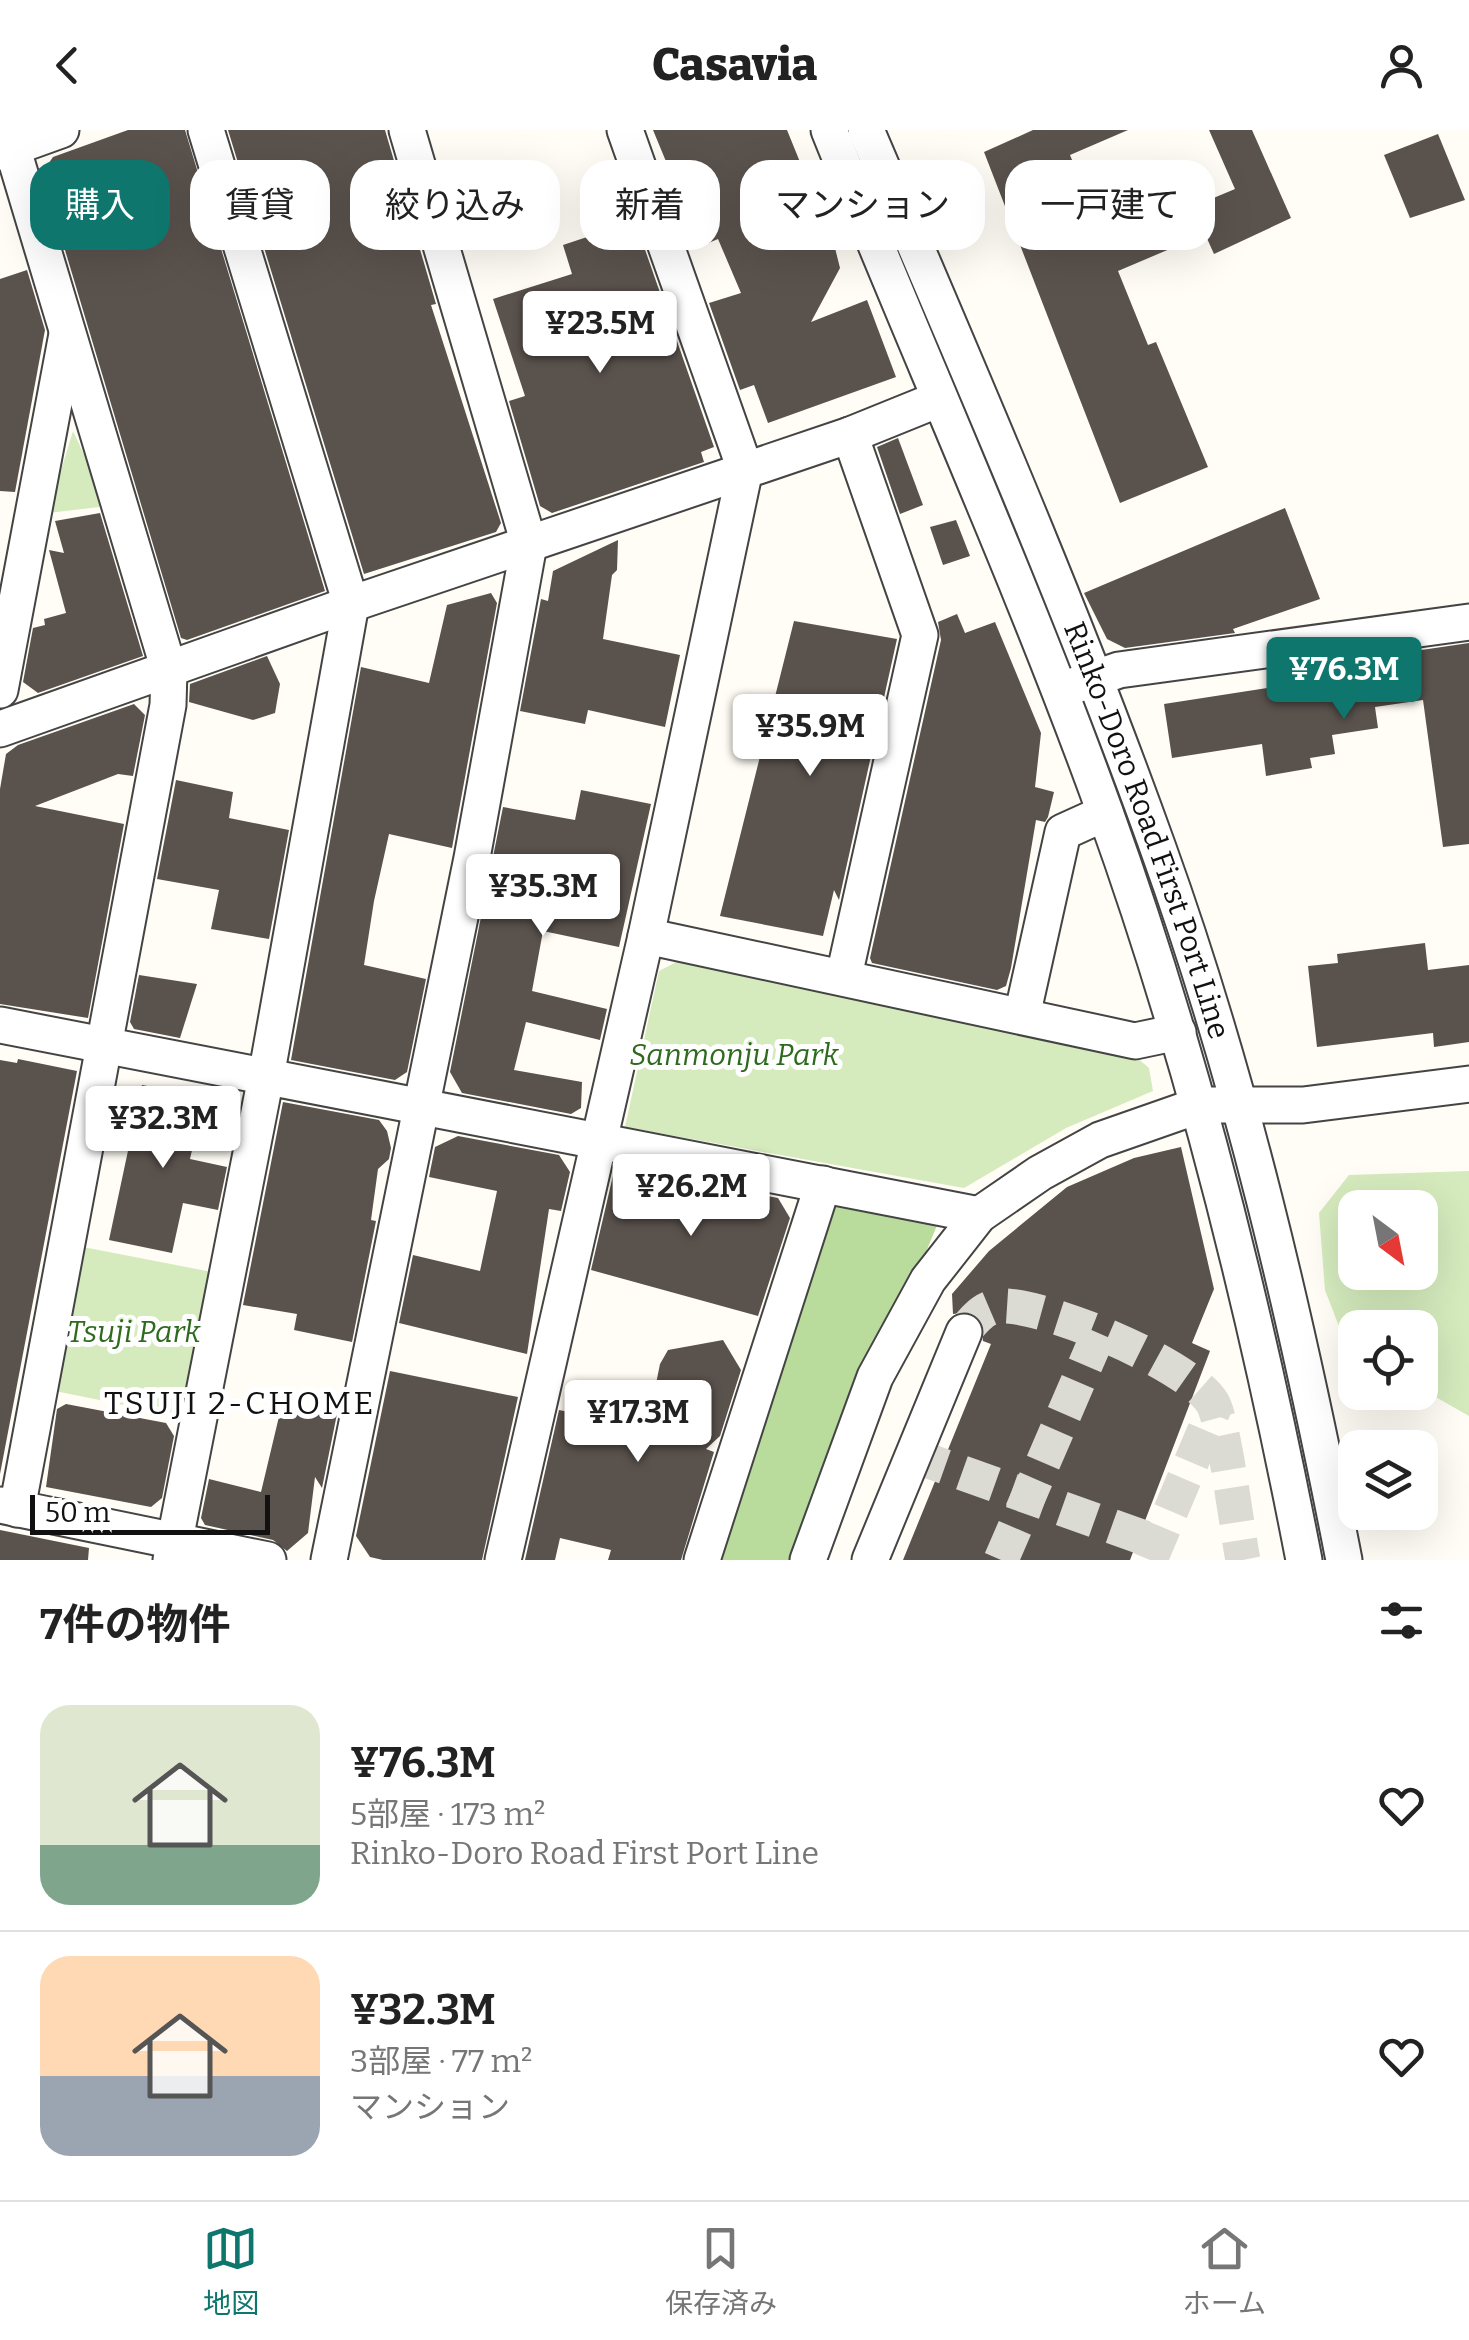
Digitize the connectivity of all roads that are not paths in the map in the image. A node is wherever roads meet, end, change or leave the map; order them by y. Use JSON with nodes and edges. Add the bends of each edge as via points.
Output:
{"nodes":[{"id":1,"x":61,"y":130,"type":"edge"},
{"id":2,"x":206,"y":130,"type":"edge"},
{"id":3,"x":407,"y":130,"type":"edge"},
{"id":4,"x":624,"y":130,"type":"edge"},
{"id":5,"x":829,"y":130,"type":"edge"},
{"id":6,"x":866,"y":130,"type":"edge"},
{"id":7,"x":6,"y":143,"type":"edge"},
{"id":8,"x":68,"y":328,"type":"junction"},
{"id":9,"x":939,"y":399,"type":"junction"},
{"id":10,"x":850,"y":435,"type":"junction"},
{"id":11,"x":745,"y":469,"type":"junction"},
{"id":12,"x":529,"y":544,"type":"junction"},
{"id":13,"x":350,"y":604,"type":"junction"},
{"id":14,"x":1469,"y":622,"type":"edge"},
{"id":15,"x":169,"y":670,"type":"junction"},
{"id":16,"x":1092,"y":678,"type":"junction"},
{"id":17,"x":0,"y":690,"type":"edge"},
{"id":18,"x":1058,"y":692,"type":"junction"},
{"id":19,"x":0,"y":729,"type":"edge"},
{"id":20,"x":1105,"y":812,"type":"junction"},
{"id":21,"x":646,"y":936,"type":"junction"},
{"id":22,"x":844,"y":976,"type":"junction"},
{"id":23,"x":1022,"y":1016,"type":"junction"},
{"id":24,"x":0,"y":1025,"type":"edge"},
{"id":25,"x":1178,"y":1032,"type":"junction"},
{"id":26,"x":107,"y":1047,"type":"junction"},
{"id":27,"x":266,"y":1078,"type":"junction"},
{"id":28,"x":1469,"y":1084,"type":"edge"},
{"id":29,"x":1239,"y":1103,"type":"junction"},
{"id":30,"x":1200,"y":1106,"type":"junction"},
{"id":31,"x":420,"y":1110,"type":"junction"},
{"id":32,"x":596,"y":1140,"type":"junction"},
{"id":33,"x":823,"y":1184,"type":"junction"},
{"id":34,"x":979,"y":1215,"type":"junction"},
{"id":35,"x":964,"y":1332,"type":"tunnel mouth"},
{"id":36,"x":9,"y":1507,"type":"edge"},
{"id":37,"x":172,"y":1552,"type":"edge"},
{"id":38,"x":268,"y":1560,"type":"edge"},
{"id":39,"x":329,"y":1560,"type":"edge"},
{"id":40,"x":502,"y":1560,"type":"edge"},
{"id":41,"x":702,"y":1560,"type":"edge"},
{"id":42,"x":808,"y":1560,"type":"edge"},
{"id":43,"x":870,"y":1560,"type":"edge"},
{"id":44,"x":1304,"y":1560,"type":"edge"},
{"id":45,"x":1344,"y":1560,"type":"edge"}],
"edges":[{"from":1,"to":7,"type":"street"},
{"from":2,"to":13,"type":"street"},
{"from":3,"to":12,"type":"street"},
{"from":4,"to":11,"type":"street"},
{"from":5,"to":9,"type":"street","name":"Rinko-Doro Road First Port Line"},
{"from":6,"to":16,"type":"street","name":"Rinko-Doro Road First Port Line"},
{"from":7,"to":8,"type":"street"},
{"from":8,"to":15,"type":"street"},
{"from":8,"to":17,"type":"street"},
{"from":9,"to":10,"type":"street"},
{"from":9,"to":18,"type":"street","name":"Rinko-Doro Road First Port Line"},
{"from":10,"to":11,"type":"street"},
{"from":10,"to":22,"type":"street","via":[[920,635]]},
{"from":11,"to":12,"type":"street"},
{"from":11,"to":21,"type":"street"},
{"from":12,"to":13,"type":"street"},
{"from":12,"to":31,"type":"street"},
{"from":13,"to":15,"type":"street"},
{"from":13,"to":27,"type":"street"},
{"from":14,"to":16,"type":"street"},
{"from":15,"to":19,"type":"street"},
{"from":15,"to":26,"type":"street"},
{"from":16,"to":18,"type":"street"},
{"from":16,"to":29,"type":"street","name":"Rinko-Doro Road First Port Line","via":[[1159,850]]},
{"from":18,"to":20,"type":"street","name":"Rinko-Doro Road First Port Line"},
{"from":20,"to":23,"type":"street","via":[[1063,832]]},
{"from":20,"to":25,"type":"street","name":"Rinko-Doro Road First Port Line"},
{"from":21,"to":22,"type":"street"},
{"from":21,"to":32,"type":"street"},
{"from":22,"to":23,"type":"street"},
{"from":23,"to":25,"type":"street","via":[[1135,1041]]},
{"from":24,"to":26,"type":"street"},
{"from":25,"to":30,"type":"street","name":"Rinko-Doro Road First Port Line"},
{"from":26,"to":27,"type":"street"},
{"from":26,"to":36,"type":"street"},
{"from":27,"to":31,"type":"street"},
{"from":27,"to":37,"type":"street"},
{"from":28,"to":29,"type":"street","via":[[1304,1106]]},
{"from":29,"to":30,"type":"street"},
{"from":29,"to":45,"type":"street","name":"Rinko-Doro Road First Port Line"},
{"from":30,"to":34,"type":"street","via":[[1100,1140]]},
{"from":30,"to":44,"type":"street","name":"Rinko-Doro Road First Port Line"},
{"from":31,"to":32,"type":"street"},
{"from":31,"to":39,"type":"street"},
{"from":32,"to":33,"type":"street"},
{"from":32,"to":40,"type":"street"},
{"from":33,"to":34,"type":"street"},
{"from":33,"to":41,"type":"street"},
{"from":34,"to":42,"type":"street","via":[[928,1280],[876,1377]]},
{"from":35,"to":43,"type":"street"},
{"from":36,"to":37,"type":"street"},
{"from":37,"to":38,"type":"street"}]}
